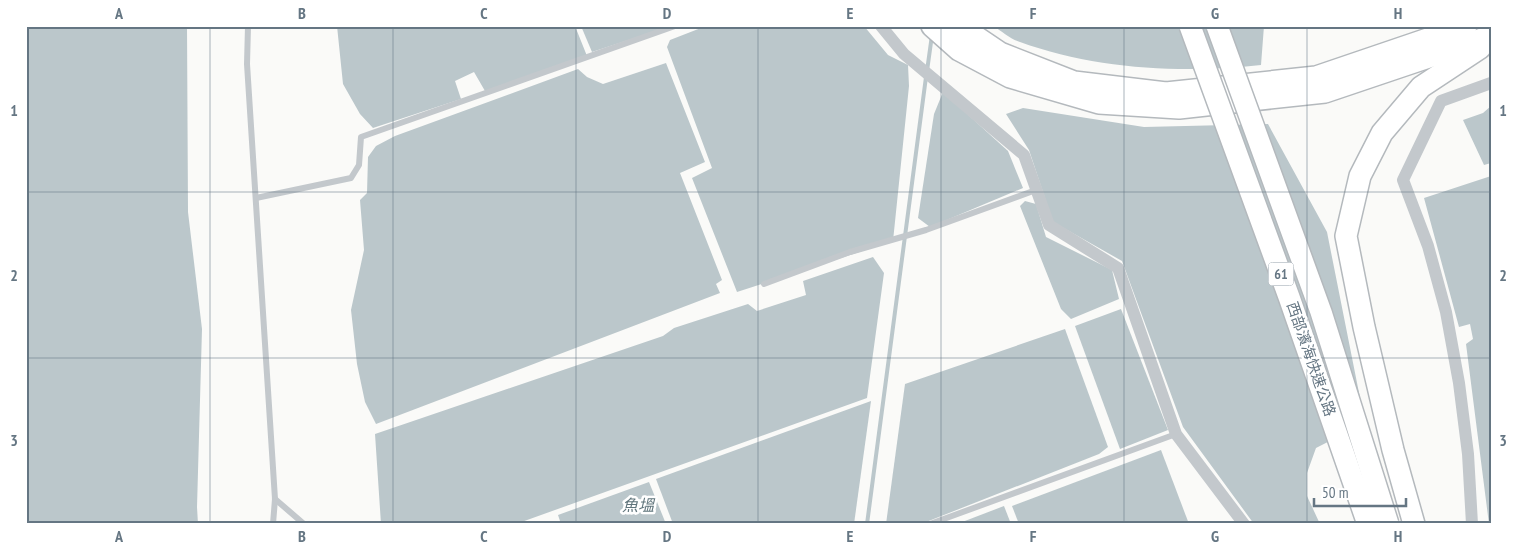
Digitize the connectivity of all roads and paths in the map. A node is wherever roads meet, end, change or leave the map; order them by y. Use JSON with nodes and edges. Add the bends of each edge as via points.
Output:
{"nodes":[{"id":1,"x":248,"y":26,"type":"edge"},
{"id":2,"x":675,"y":26,"type":"edge"},
{"id":3,"x":881,"y":26,"type":"edge"},
{"id":4,"x":960,"y":26,"type":"edge"},
{"id":5,"x":1190,"y":26,"type":"edge"},
{"id":6,"x":1217,"y":26,"type":"edge"},
{"id":7,"x":1466,"y":26,"type":"edge"},
{"id":8,"x":935,"y":29,"type":"edge"},
{"id":9,"x":1491,"y":36,"type":"edge"},
{"id":10,"x":1491,"y":42,"type":"edge"},
{"id":11,"x":1491,"y":83,"type":"edge"},
{"id":12,"x":1036,"y":190,"type":"junction"},
{"id":13,"x":256,"y":198,"type":"junction"},
{"id":14,"x":764,"y":284,"type":"dead end"},
{"id":15,"x":1176,"y":434,"type":"junction"},
{"id":16,"x":275,"y":498,"type":"junction"},
{"id":17,"x":273,"y":524,"type":"edge"},
{"id":18,"x":304,"y":524,"type":"edge"},
{"id":19,"x":930,"y":524,"type":"edge"},
{"id":20,"x":1244,"y":524,"type":"edge"},
{"id":21,"x":1368,"y":524,"type":"edge"},
{"id":22,"x":1388,"y":524,"type":"edge"},
{"id":23,"x":1414,"y":524,"type":"edge"},
{"id":24,"x":1472,"y":524,"type":"edge"}],
"edges":[{"from":1,"to":13,"type":"lane","via":[[247,64]]},
{"from":2,"to":13,"type":"lane","via":[[361,137],[359,165],[351,178]]},
{"from":3,"to":12,"type":"street","via":[[904,54],[1024,156]]},
{"from":4,"to":7,"type":"highway","via":[[1000,53],[1074,82],[1166,93],[1316,77]]},
{"from":5,"to":21,"type":"highway","name":"西部濱海快速公路","number":"61","bridge":true},
{"from":6,"to":22,"type":"highway","name":"西部濱海快速公路","number":"61","bridge":true,"via":[[1321,312]]},
{"from":8,"to":9,"type":"highway","via":[[959,50],[1010,77],[1099,103],[1179,108],[1325,92]]},
{"from":10,"to":23,"type":"highway","via":[[1421,87],[1382,133],[1360,176],[1346,236],[1368,346]]},
{"from":11,"to":24,"type":"street","via":[[1441,101],[1403,180],[1428,246],[1446,312],[1468,454]]},
{"from":12,"to":14,"type":"lane"},
{"from":12,"to":15,"type":"street","via":[[1049,225],[1118,268]]},
{"from":13,"to":16,"type":"lane"},
{"from":15,"to":19,"type":"lane"},
{"from":15,"to":20,"type":"street"},
{"from":16,"to":17,"type":"lane"},
{"from":16,"to":18,"type":"lane"}]}
